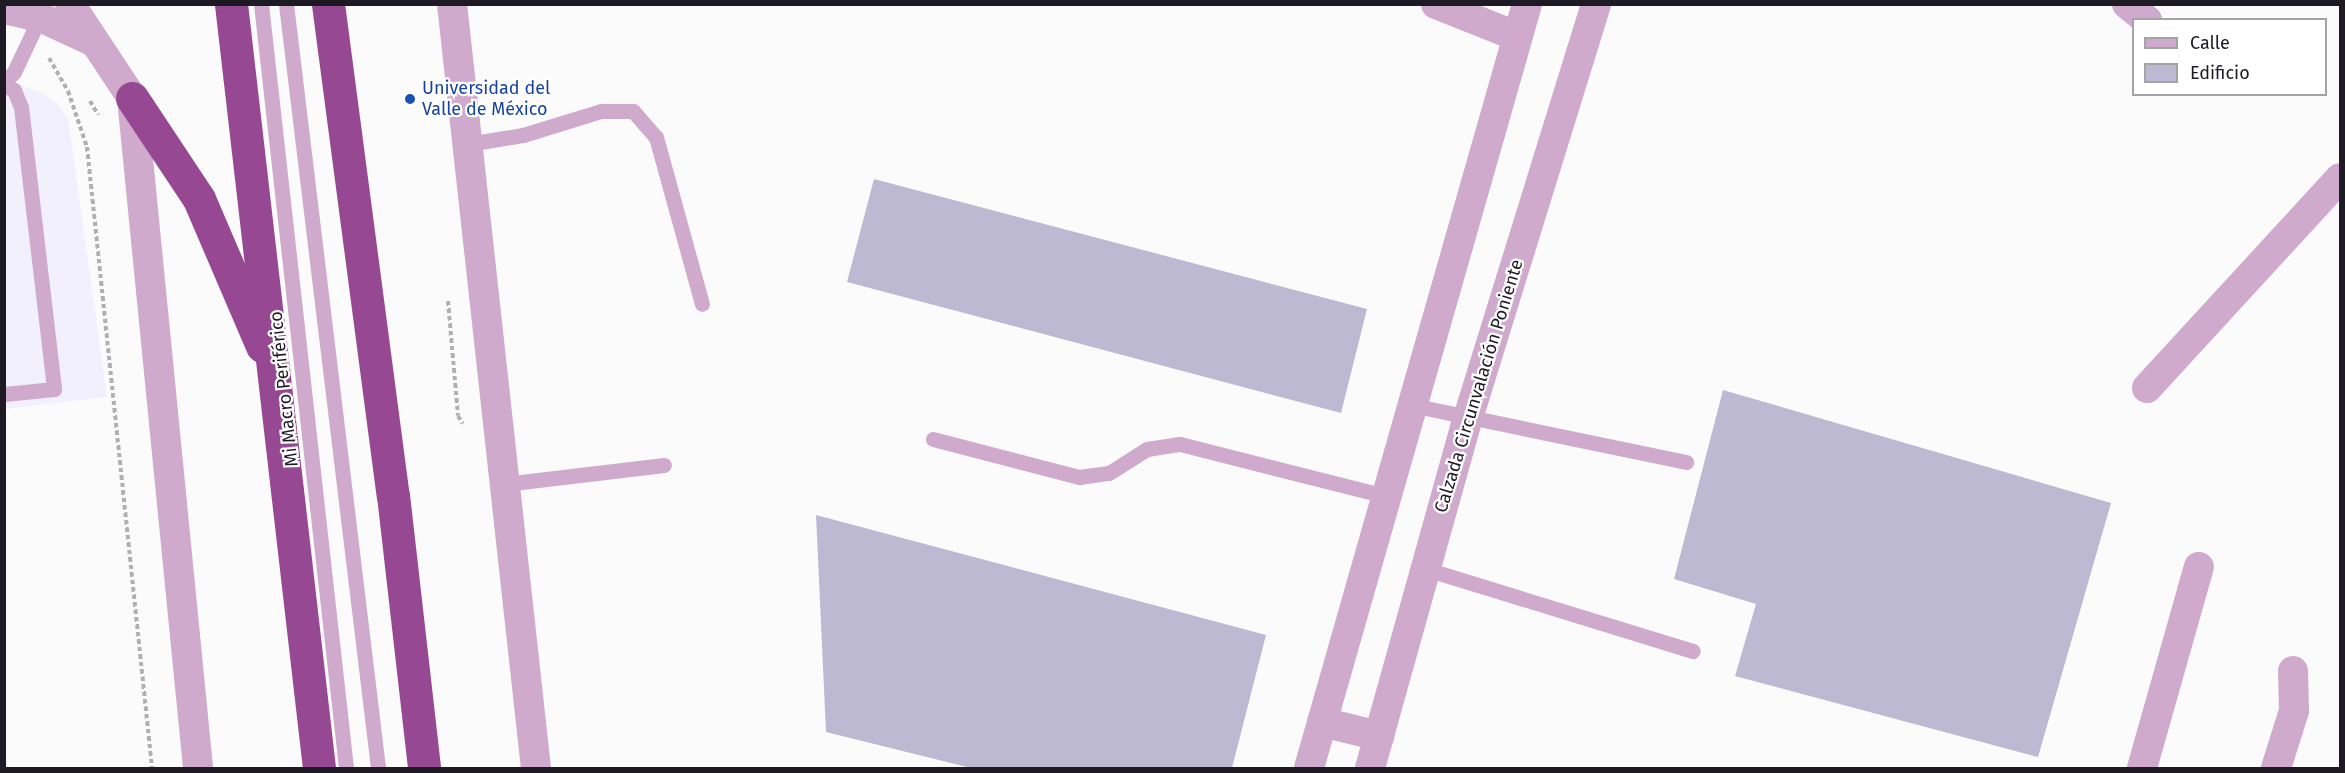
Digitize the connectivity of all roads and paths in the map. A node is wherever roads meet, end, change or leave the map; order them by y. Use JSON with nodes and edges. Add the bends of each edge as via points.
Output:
{"nodes":[{"id":1,"x":70,"y":4,"type":"edge"},
{"id":2,"x":231,"y":4,"type":"edge"},
{"id":3,"x":261,"y":4,"type":"edge"},
{"id":4,"x":286,"y":4,"type":"edge"},
{"id":5,"x":328,"y":4,"type":"edge"},
{"id":6,"x":452,"y":4,"type":"edge"},
{"id":7,"x":1436,"y":4,"type":"edge"},
{"id":8,"x":1527,"y":4,"type":"edge"},
{"id":9,"x":1596,"y":4,"type":"edge"},
{"id":10,"x":2127,"y":4,"type":"edge"},
{"id":11,"x":4,"y":9,"type":"edge"},
{"id":12,"x":2144,"y":18,"type":"edge"},
{"id":13,"x":36,"y":25,"type":"junction"},
{"id":14,"x":1516,"y":36,"type":"junction"},
{"id":15,"x":94,"y":42,"type":"junction"},
{"id":16,"x":4,"y":84,"type":"edge"},
{"id":17,"x":132,"y":98,"type":"junction"},
{"id":18,"x":468,"y":144,"type":"junction"},
{"id":19,"x":2340,"y":178,"type":"edge"},
{"id":20,"x":702,"y":304,"type":"dead end"},
{"id":21,"x":276,"y":378,"type":"junction"},
{"id":22,"x":2147,"y":388,"type":"dead end"},
{"id":23,"x":4,"y":394,"type":"edge"},
{"id":24,"x":1412,"y":405,"type":"junction"},
{"id":25,"x":1468,"y":418,"type":"junction"},
{"id":26,"x":933,"y":439,"type":"dead end"},
{"id":27,"x":1686,"y":462,"type":"dead end"},
{"id":28,"x":664,"y":465,"type":"dead end"},
{"id":29,"x":504,"y":484,"type":"junction"},
{"id":30,"x":1386,"y":496,"type":"junction"},
{"id":31,"x":2199,"y":567,"type":"dead end"},
{"id":32,"x":1426,"y":569,"type":"junction"},
{"id":33,"x":1693,"y":651,"type":"dead end"},
{"id":34,"x":2293,"y":671,"type":"dead end"},
{"id":35,"x":1322,"y":722,"type":"junction"},
{"id":36,"x":1379,"y":736,"type":"junction"},
{"id":37,"x":316,"y":761,"type":"edge"},
{"id":38,"x":152,"y":768,"type":"edge"},
{"id":39,"x":198,"y":768,"type":"edge"},
{"id":40,"x":346,"y":768,"type":"edge"},
{"id":41,"x":378,"y":768,"type":"edge"},
{"id":42,"x":424,"y":768,"type":"edge"},
{"id":43,"x":536,"y":768,"type":"edge"},
{"id":44,"x":1309,"y":768,"type":"edge"},
{"id":45,"x":1370,"y":768,"type":"edge"},
{"id":46,"x":2142,"y":768,"type":"edge"},
{"id":47,"x":2276,"y":768,"type":"edge"}],
"edges":[{"from":1,"to":15,"type":"street"},
{"from":2,"to":21,"type":"highway"},
{"from":3,"to":40,"type":"lane","name":"Mi Macro Periférico"},
{"from":4,"to":41,"type":"lane"},
{"from":5,"to":42,"type":"highway","via":[[393,495]]},
{"from":6,"to":18,"type":"street"},
{"from":7,"to":14,"type":"street"},
{"from":8,"to":14,"type":"street"},
{"from":9,"to":25,"type":"street","name":"Calzada Circunvalación Poniente"},
{"from":10,"to":12,"type":"street"},
{"from":11,"to":13,"type":"street"},
{"from":13,"to":15,"type":"street"},
{"from":13,"to":16,"type":"lane","via":[[14,72]]},
{"from":13,"to":38,"type":"path","via":[[68,91],[87,147]]},
{"from":14,"to":24,"type":"street"},
{"from":15,"to":17,"type":"street"},
{"from":16,"to":23,"type":"lane","via":[[14,90],[21,107],[54,389]]},
{"from":17,"to":21,"type":"highway","via":[[199,200]]},
{"from":17,"to":39,"type":"street"},
{"from":18,"to":20,"type":"lane","via":[[523,135],[601,111],[633,111],[656,137]]},
{"from":18,"to":29,"type":"street"},
{"from":19,"to":22,"type":"street"},
{"from":21,"to":37,"type":"highway"},
{"from":24,"to":25,"type":"lane"},
{"from":24,"to":30,"type":"street"},
{"from":25,"to":27,"type":"lane"},
{"from":25,"to":32,"type":"street","name":"Calzada Circunvalación Poniente"},
{"from":26,"to":30,"type":"lane","via":[[1079,477],[1109,473],[1147,449],[1180,444]]},
{"from":28,"to":29,"type":"lane"},
{"from":29,"to":43,"type":"street"},
{"from":30,"to":35,"type":"street"},
{"from":31,"to":46,"type":"street"},
{"from":32,"to":33,"type":"lane"},
{"from":32,"to":36,"type":"street","name":"Calzada Circunvalación Poniente"},
{"from":34,"to":47,"type":"street","via":[[2295,711]]},
{"from":35,"to":36,"type":"street"},
{"from":35,"to":44,"type":"street"},
{"from":36,"to":45,"type":"street","name":"Calzada Circunvalación Poniente"}]}
